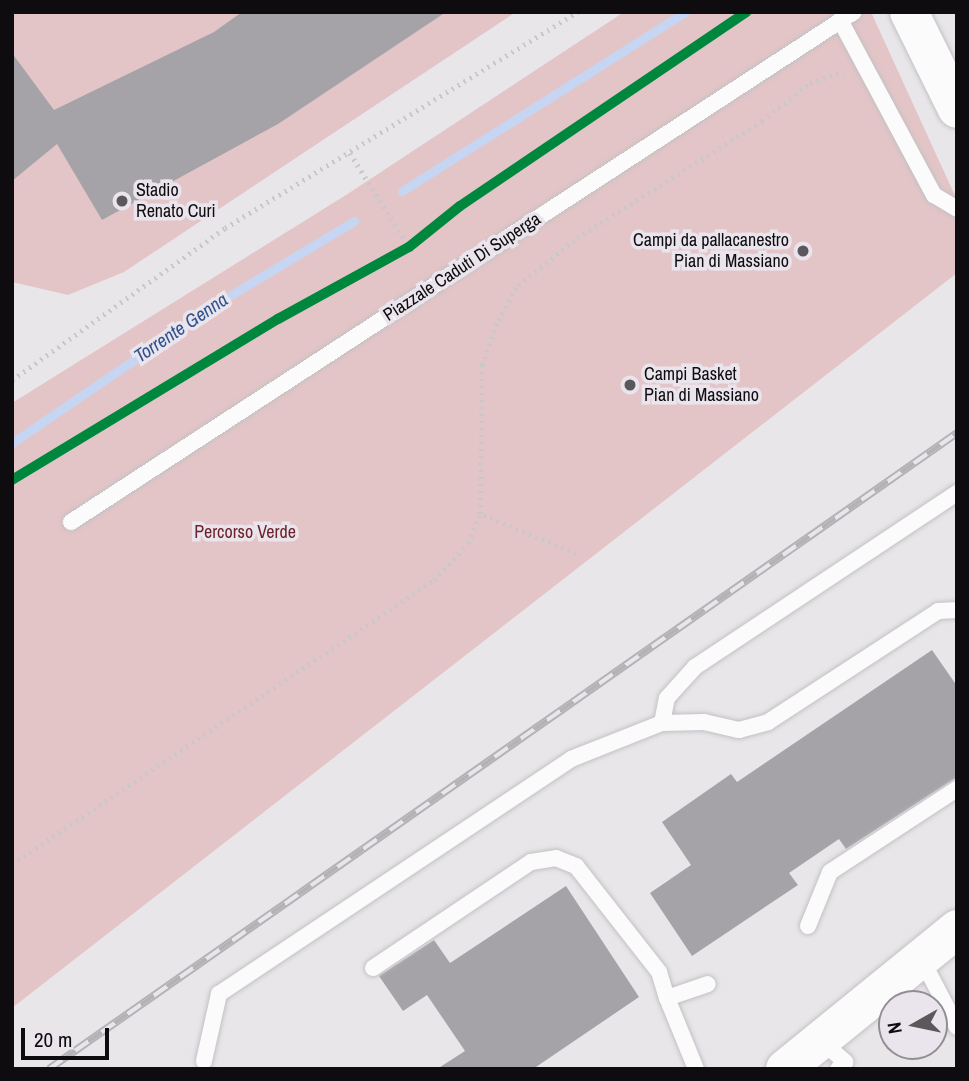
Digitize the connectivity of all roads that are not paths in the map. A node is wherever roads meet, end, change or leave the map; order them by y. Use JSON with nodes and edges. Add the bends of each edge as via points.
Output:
{"nodes":[{"id":1,"x":909,"y":12,"type":"edge"},
{"id":2,"x":847,"y":16,"type":"edge"},
{"id":3,"x":957,"y":108,"type":"edge"},
{"id":4,"x":957,"y":209,"type":"edge"},
{"id":5,"x":957,"y":493,"type":"edge"},
{"id":6,"x":71,"y":522,"type":"dead end"},
{"id":7,"x":957,"y":610,"type":"edge"},
{"id":8,"x":662,"y":723,"type":"junction"},
{"id":9,"x":957,"y":789,"type":"edge"},
{"id":10,"x":807,"y":926,"type":"dead end"},
{"id":11,"x":957,"y":929,"type":"edge"},
{"id":12,"x":920,"y":957,"type":"junction"},
{"id":13,"x":373,"y":968,"type":"dead end"},
{"id":14,"x":708,"y":984,"type":"dead end"},
{"id":15,"x":667,"y":998,"type":"junction"},
{"id":16,"x":957,"y":1027,"type":"edge"},
{"id":17,"x":829,"y":1054,"type":"edge"},
{"id":18,"x":204,"y":1061,"type":"dead end"},
{"id":19,"x":696,"y":1069,"type":"edge"},
{"id":20,"x":785,"y":1069,"type":"edge"}],
"edges":[{"from":1,"to":3,"type":"main road"},
{"from":2,"to":4,"type":"lane","via":[[865,64],[934,195]]},
{"from":2,"to":6,"type":"lane","name":"Piazzale Caduti Di Superga"},
{"from":5,"to":8,"type":"lane","via":[[695,667],[667,698]]},
{"from":7,"to":8,"type":"lane","via":[[938,611],[768,722],[739,730],[704,722]]},
{"from":8,"to":18,"type":"lane","via":[[571,759],[219,994]]},
{"from":9,"to":10,"type":"lane","via":[[830,872]]},
{"from":11,"to":12,"type":"main road"},
{"from":12,"to":16,"type":"lane"},
{"from":12,"to":17,"type":"main road"},
{"from":13,"to":15,"type":"lane","via":[[531,862],[556,858],[576,866],[659,972]]},
{"from":14,"to":15,"type":"lane"},
{"from":15,"to":19,"type":"lane"},
{"from":17,"to":20,"type":"main road"}]}
